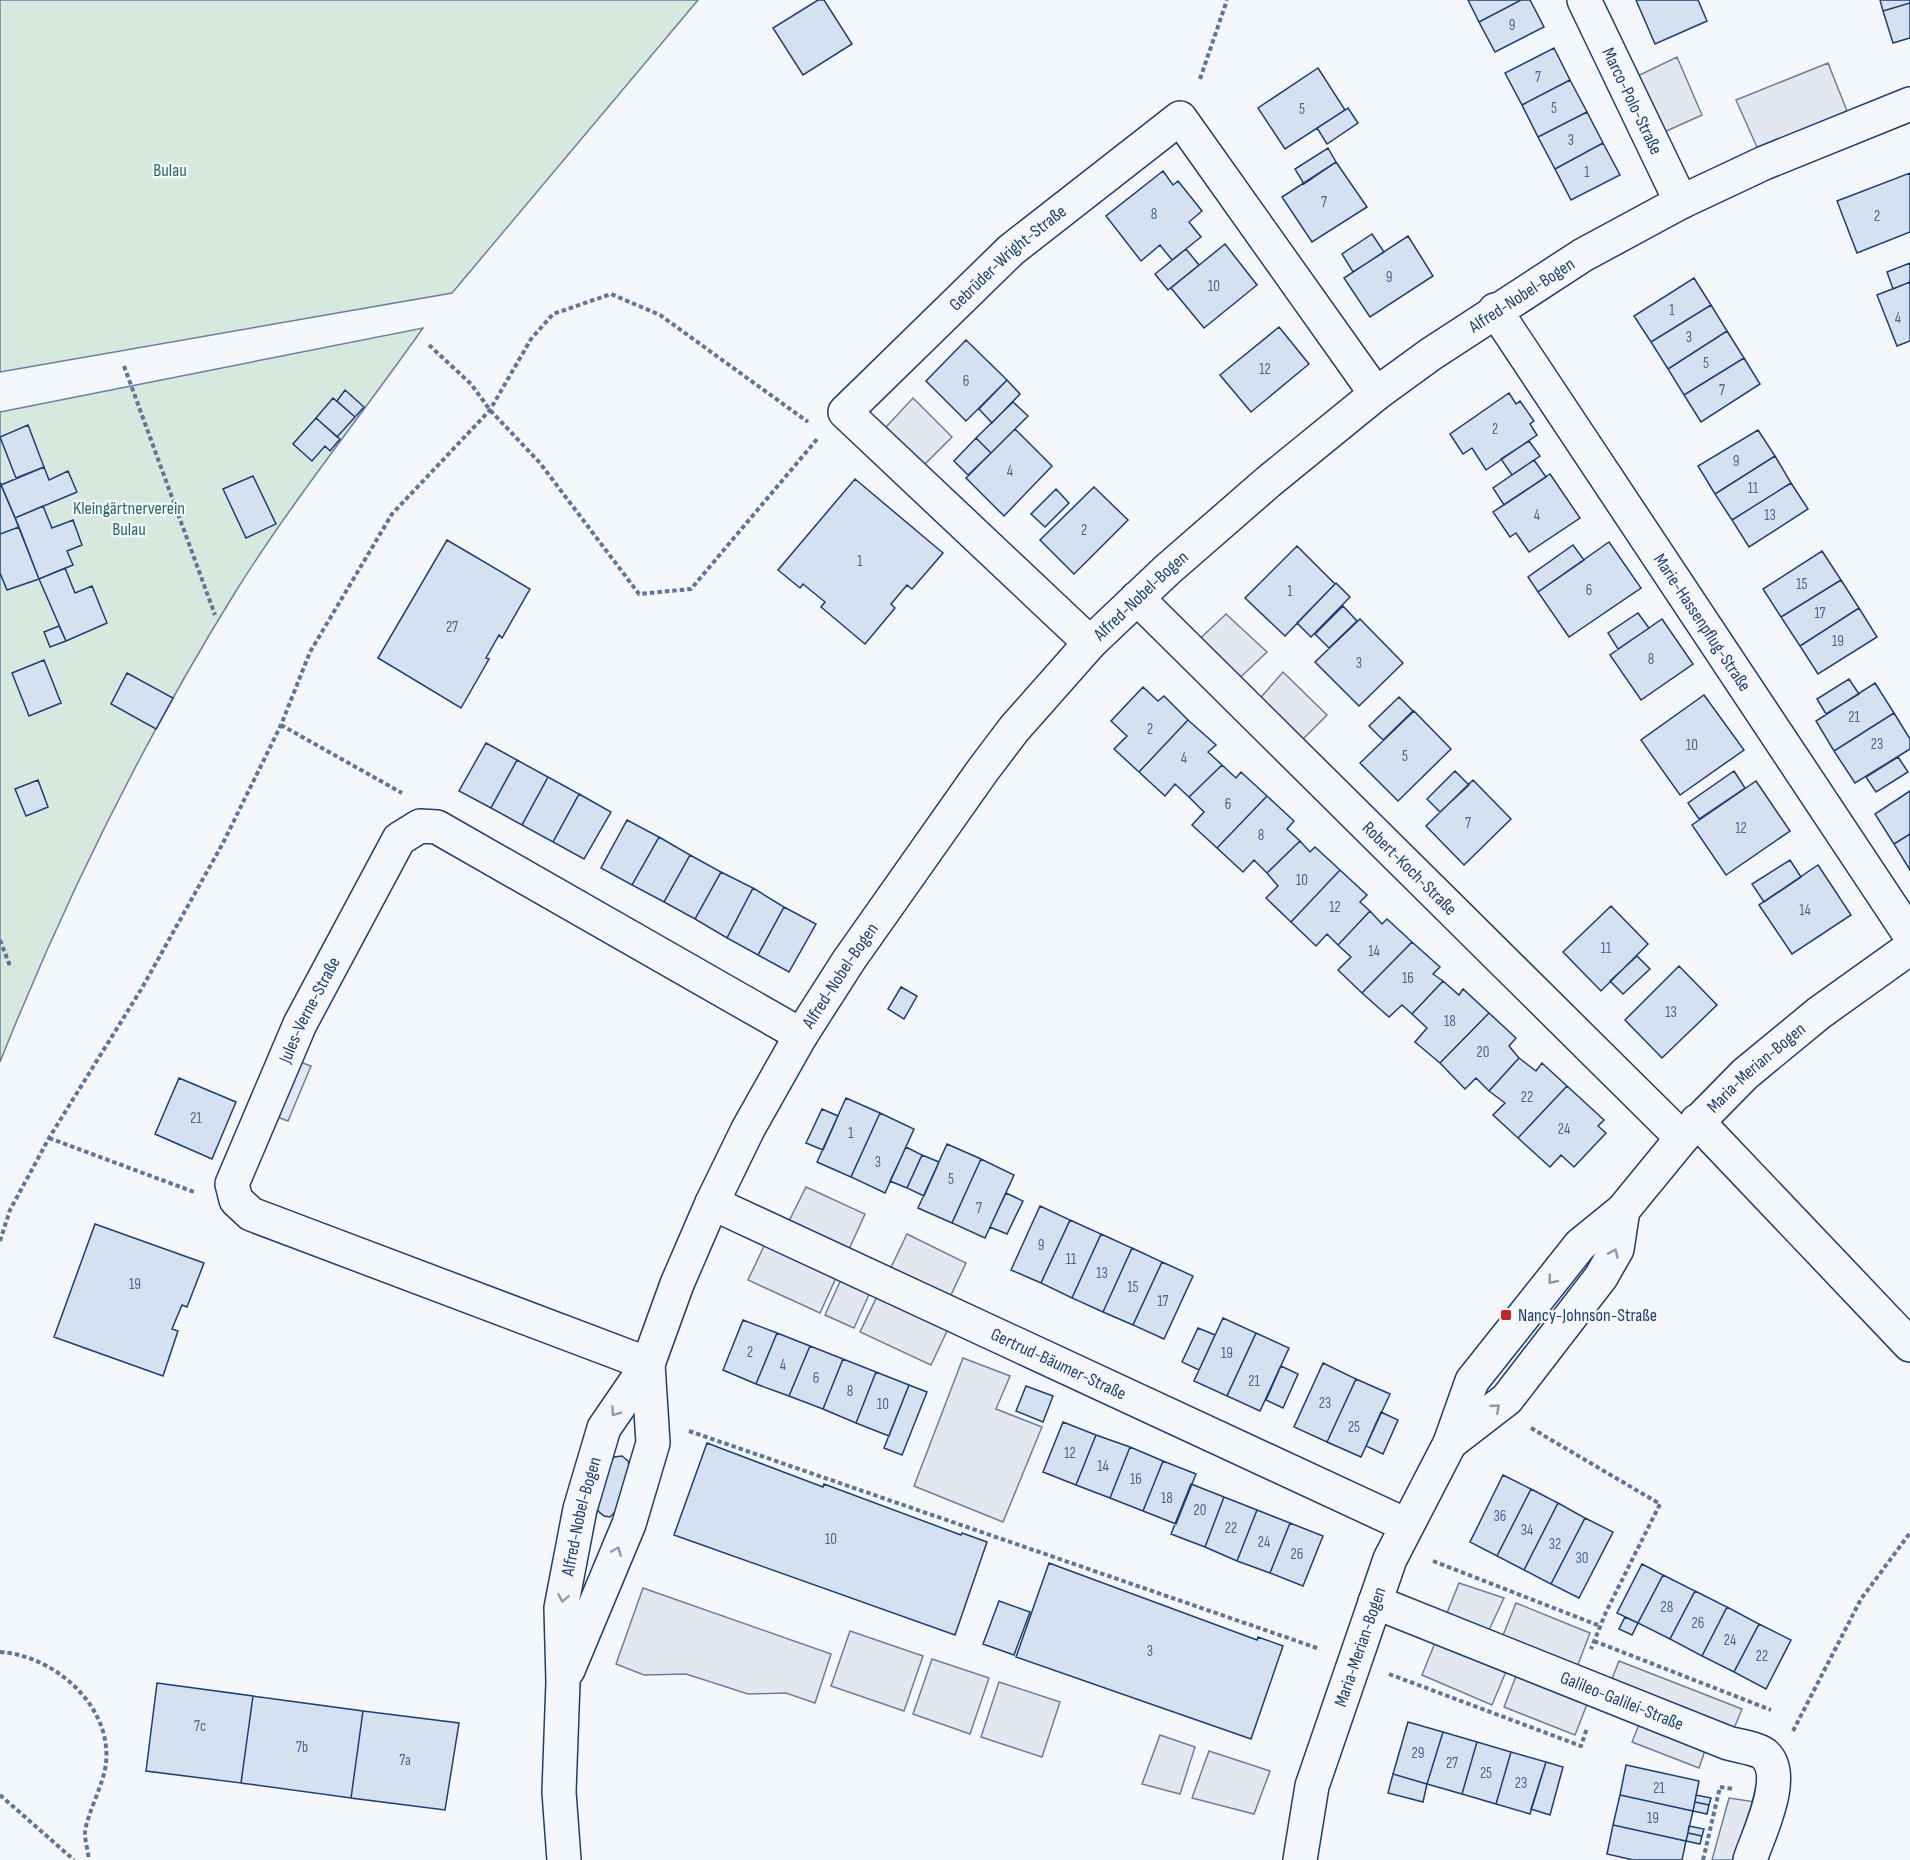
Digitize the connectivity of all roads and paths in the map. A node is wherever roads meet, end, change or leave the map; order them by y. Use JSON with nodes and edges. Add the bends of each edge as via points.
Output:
{"nodes":[{"id":1,"x":1227,"y":0,"type":"edge"},
{"id":2,"x":1584,"y":0,"type":"edge"},
{"id":3,"x":1200,"y":79,"type":"dead end"},
{"id":4,"x":1910,"y":104,"type":"edge"},
{"id":5,"x":1681,"y":202,"type":"junction"},
{"id":6,"x":1495,"y":310,"type":"junction"},
{"id":7,"x":429,"y":345,"type":"dead end"},
{"id":8,"x":124,"y":366,"type":"dead end"},
{"id":9,"x":1376,"y":394,"type":"junction"},
{"id":10,"x":490,"y":410,"type":"junction"},
{"id":11,"x":833,"y":423,"type":"junction"},
{"id":12,"x":1137,"y":598,"type":"junction"},
{"id":13,"x":215,"y":615,"type":"dead end"},
{"id":14,"x":1090,"y":643,"type":"junction"},
{"id":15,"x":281,"y":725,"type":"junction"},
{"id":16,"x":420,"y":825,"type":"junction"},
{"id":17,"x":1910,"y":935,"type":"edge"},
{"id":18,"x":0,"y":940,"type":"edge"},
{"id":19,"x":1910,"y":948,"type":"edge"},
{"id":20,"x":10,"y":966,"type":"dead end"},
{"id":21,"x":801,"y":1035,"type":"junction"},
{"id":22,"x":1690,"y":1129,"type":"junction"},
{"id":23,"x":49,"y":1138,"type":"junction"},
{"id":24,"x":236,"y":1200,"type":"junction"},
{"id":25,"x":712,"y":1203,"type":"junction"},
{"id":26,"x":1623,"y":1210,"type":"junction"},
{"id":27,"x":0,"y":1241,"type":"edge"},
{"id":28,"x":1910,"y":1345,"type":"edge"},
{"id":29,"x":648,"y":1364,"type":"junction"},
{"id":30,"x":1498,"y":1408,"type":"junction"},
{"id":31,"x":651,"y":1418,"type":"junction"},
{"id":32,"x":1450,"y":1443,"type":"junction"},
{"id":33,"x":1910,"y":1533,"type":"edge"},
{"id":34,"x":1401,"y":1536,"type":"junction"},
{"id":35,"x":1374,"y":1602,"type":"junction"},
{"id":36,"x":1600,"y":1626,"type":"junction"},
{"id":37,"x":1594,"y":1641,"type":"junction"},
{"id":38,"x":0,"y":1652,"type":"edge"},
{"id":39,"x":1354,"y":1661,"type":"junction"},
{"id":40,"x":563,"y":1682,"type":"junction"},
{"id":41,"x":1577,"y":1683,"type":"junction"},
{"id":42,"x":1771,"y":1710,"type":"dead end"},
{"id":43,"x":1581,"y":1746,"type":"dead end"},
{"id":44,"x":1773,"y":1768,"type":"junction"},
{"id":45,"x":0,"y":1795,"type":"edge"},
{"id":46,"x":74,"y":1860,"type":"edge"},
{"id":47,"x":89,"y":1860,"type":"edge"},
{"id":48,"x":564,"y":1860,"type":"edge"},
{"id":49,"x":1300,"y":1860,"type":"edge"},
{"id":50,"x":1750,"y":1860,"type":"edge"}],
"edges":[{"from":1,"to":3,"type":"path"},
{"from":2,"to":5,"type":"street","name":"Marco-Polo-Straße"},
{"from":4,"to":5,"type":"street","name":"Alfred-Nobel-Bogen","via":[[1764,163]]},
{"from":5,"to":6,"type":"street","name":"Alfred-Nobel-Bogen","via":[[1583,255]]},
{"from":6,"to":9,"type":"street","name":"Alfred-Nobel-Bogen"},
{"from":6,"to":17,"type":"street","name":"Marie-Hassenpflug-Straße"},
{"from":7,"to":10,"type":"path","via":[[471,384]]},
{"from":8,"to":13,"type":"path"},
{"from":9,"to":11,"type":"street","name":"Gebrüder-Wright-Straße","via":[[1180,118],[1011,250]]},
{"from":9,"to":12,"type":"street","name":"Alfred-Nobel-Bogen","via":[[1219,523]]},
{"from":10,"to":11,"type":"path","via":[[531,339],[554,315],[611,294],[660,315]]},
{"from":10,"to":11,"type":"path","via":[[540,463],[639,594],[691,589]]},
{"from":10,"to":15,"type":"path","via":[[392,514],[310,652]]},
{"from":11,"to":14,"type":"street"},
{"from":12,"to":14,"type":"street","name":"Alfred-Nobel-Bogen"},
{"from":12,"to":22,"type":"street","name":"Robert-Koch-Straße"},
{"from":14,"to":21,"type":"street","name":"Alfred-Nobel-Bogen","via":[[982,770]]},
{"from":15,"to":16,"type":"path","via":[[401,792]]},
{"from":15,"to":23,"type":"path","via":[[223,843],[171,936]]},
{"from":16,"to":21,"type":"street","via":[[437,827]]},
{"from":16,"to":24,"type":"street","name":"Jules-Verne-Straße","via":[[399,839],[300,1024],[232,1184]]},
{"from":18,"to":20,"type":"path"},
{"from":19,"to":22,"type":"street","name":"Maria-Merian-Bogen","via":[[1783,1041]]},
{"from":21,"to":25,"type":"street","name":"Alfred-Nobel-Bogen"},
{"from":22,"to":26,"type":"street","name":"Maria-Merian-Bogen"},
{"from":22,"to":28,"type":"street"},
{"from":23,"to":24,"type":"path","via":[[211,1198]]},
{"from":23,"to":27,"type":"path","via":[[10,1210]]},
{"from":24,"to":29,"type":"street","via":[[251,1214]]},
{"from":25,"to":29,"type":"street","name":"Alfred-Nobel-Bogen"},
{"from":25,"to":34,"type":"street","name":"Gertrud-Bäumer-Straße"},
{"from":30,"to":26,"type":"street","name":"Maria-Merian-Bogen","one_way":true,"via":[[1601,1278],[1617,1249]]},
{"from":26,"to":32,"type":"street","name":"Maria-Merian-Bogen","one_way":true,"via":[[1580,1245],[1472,1381]]},
{"from":29,"to":31,"type":"street","name":"Alfred-Nobel-Bogen"},
{"from":29,"to":40,"type":"street","name":"Alfred-Nobel-Bogen","one_way":true,"via":[[604,1428],[580,1509],[561,1608]]},
{"from":32,"to":30,"type":"street","name":"Maria-Merian-Bogen","one_way":true},
{"from":30,"to":36,"type":"path","via":[[1660,1504]]},
{"from":31,"to":39,"type":"path"},
{"from":40,"to":31,"type":"street","name":"Alfred-Nobel-Bogen","one_way":true,"via":[[629,1524],[653,1443]]},
{"from":32,"to":34,"type":"street","name":"Maria-Merian-Bogen"},
{"from":33,"to":44,"type":"path","via":[[1861,1599]]},
{"from":34,"to":35,"type":"street","name":"Maria-Merian-Bogen"},
{"from":34,"to":36,"type":"path"},
{"from":35,"to":39,"type":"street","name":"Maria-Merian-Bogen"},
{"from":35,"to":41,"type":"street","name":"Galileo-Galilei-Straße"},
{"from":36,"to":37,"type":"path"},
{"from":37,"to":41,"type":"path"},
{"from":37,"to":42,"type":"path"},
{"from":38,"to":47,"type":"path","via":[[45,1663],[81,1690],[101,1728],[106,1761],[85,1832]]},
{"from":39,"to":43,"type":"path"},
{"from":39,"to":49,"type":"street","name":"Maria-Merian-Bogen","via":[[1312,1786]]},
{"from":40,"to":48,"type":"street","name":"Alfred-Nobel-Bogen","via":[[559,1792]]},
{"from":41,"to":44,"type":"street","name":"Galileo-Galilei-Straße","via":[[1763,1754]]},
{"from":44,"to":50,"type":"street","via":[[1775,1786]]},
{"from":45,"to":46,"type":"path"}]}
